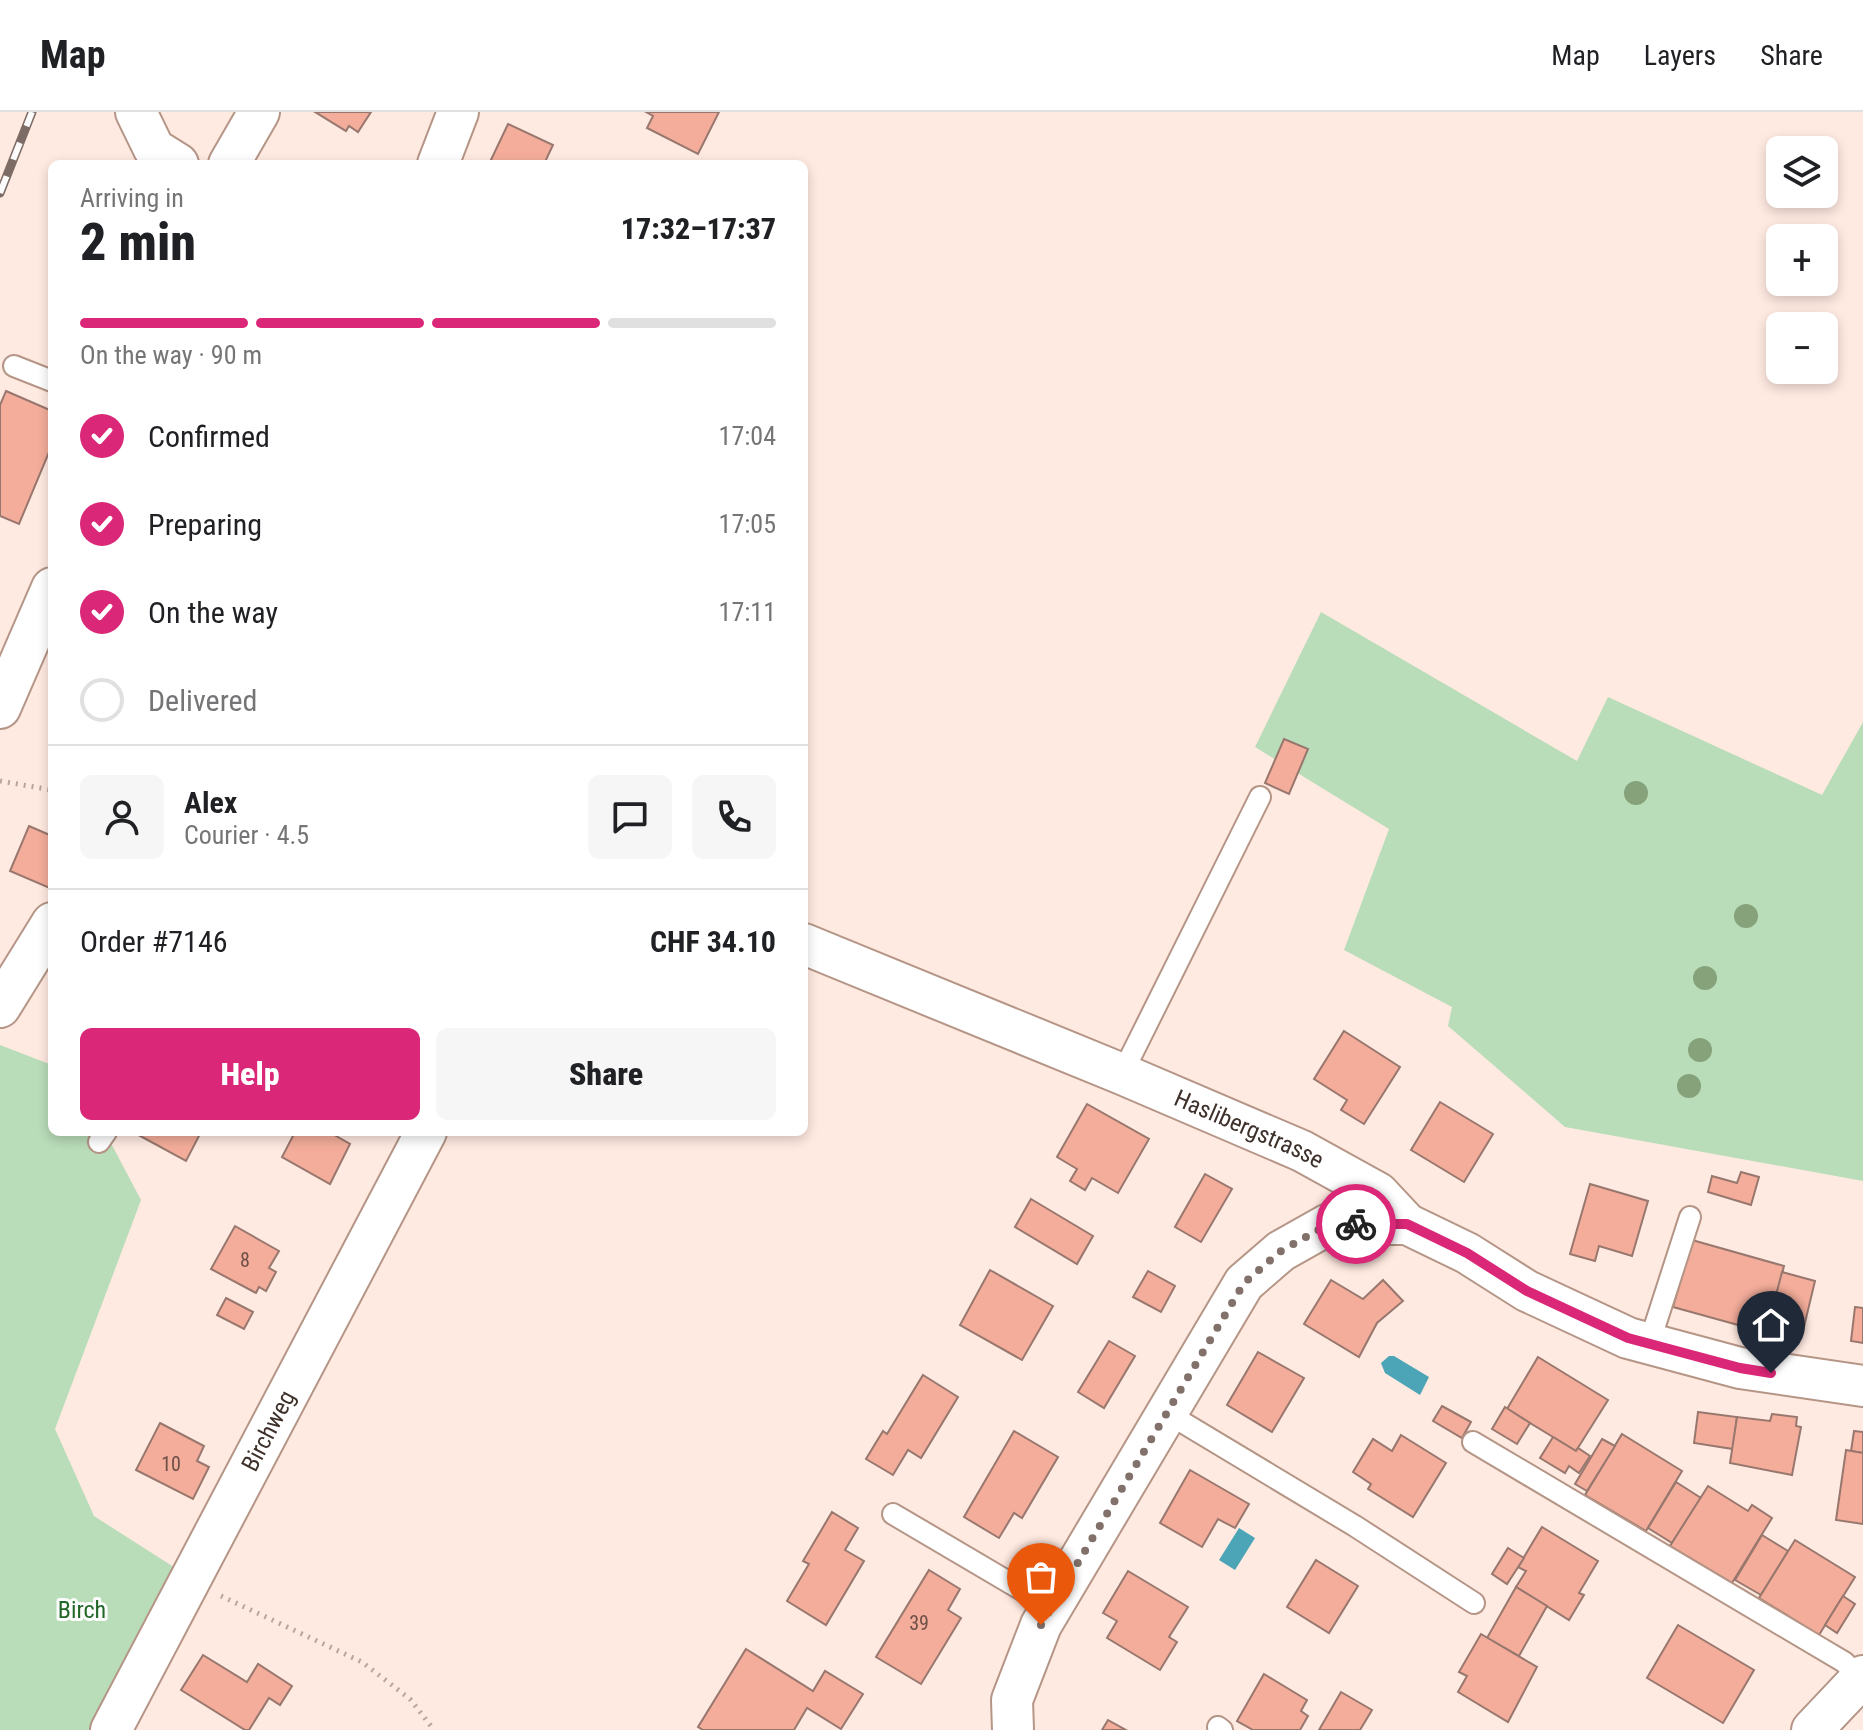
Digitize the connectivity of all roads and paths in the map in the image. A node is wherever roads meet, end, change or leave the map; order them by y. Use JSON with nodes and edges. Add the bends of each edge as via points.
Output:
{"nodes":[{"id":1,"x":136,"y":112,"type":"edge"},
{"id":2,"x":259,"y":112,"type":"edge"},
{"id":3,"x":458,"y":112,"type":"edge"},
{"id":4,"x":172,"y":160,"type":"edge"},
{"id":5,"x":231,"y":160,"type":"edge"},
{"id":6,"x":440,"y":160,"type":"edge"},
{"id":7,"x":14,"y":366,"type":"dead end"},
{"id":8,"x":48,"y":379,"type":"edge"},
{"id":9,"x":48,"y":597,"type":"edge"},
{"id":10,"x":0,"y":708,"type":"edge"},
{"id":11,"x":0,"y":781,"type":"edge"},
{"id":12,"x":48,"y":789,"type":"edge"},
{"id":13,"x":1260,"y":797,"type":"dead end"},
{"id":14,"x":48,"y":929,"type":"edge"},
{"id":15,"x":808,"y":946,"type":"edge"},
{"id":16,"x":0,"y":1007,"type":"edge"},
{"id":17,"x":1122,"y":1074,"type":"junction"},
{"id":18,"x":424,"y":1136,"type":"edge"},
{"id":19,"x":1690,"y":1217,"type":"dead end"},
{"id":20,"x":1407,"y":1224,"type":"junction"},
{"id":21,"x":1649,"y":1344,"type":"junction"},
{"id":22,"x":1863,"y":1386,"type":"edge"},
{"id":23,"x":1167,"y":1413,"type":"junction"},
{"id":24,"x":1473,"y":1442,"type":"dead end"},
{"id":25,"x":893,"y":1514,"type":"dead end"},
{"id":26,"x":188,"y":1581,"type":"junction"},
{"id":27,"x":1474,"y":1603,"type":"dead end"},
{"id":28,"x":1051,"y":1607,"type":"junction"},
{"id":29,"x":1862,"y":1678,"type":"edge"},
{"id":30,"x":111,"y":1730,"type":"edge"},
{"id":31,"x":434,"y":1730,"type":"edge"},
{"id":32,"x":1013,"y":1730,"type":"edge"},
{"id":33,"x":1812,"y":1730,"type":"edge"}],
"edges":[{"from":1,"to":4,"type":"street","via":[[154,149]]},
{"from":2,"to":5,"type":"street"},
{"from":3,"to":6,"type":"street"},
{"from":7,"to":8,"type":"lane"},
{"from":9,"to":10,"type":"street"},
{"from":11,"to":12,"type":"path"},
{"from":13,"to":17,"type":"lane"},
{"from":14,"to":16,"type":"street"},
{"from":15,"to":17,"type":"street","name":"Haslibergstrasse"},
{"from":17,"to":20,"type":"street","name":"Haslibergstrasse","via":[[1302,1151],[1378,1193]]},
{"from":18,"to":26,"type":"street","name":"Birchweg"},
{"from":19,"to":21,"type":"lane"},
{"from":20,"to":21,"type":"street","name":"Haslibergstrasse","via":[[1527,1291]]},
{"from":20,"to":23,"type":"street","via":[[1329,1224],[1281,1251],[1244,1283]]},
{"from":21,"to":22,"type":"street","name":"Haslibergstrasse","via":[[1740,1368]]},
{"from":23,"to":27,"type":"lane"},
{"from":23,"to":28,"type":"street"},
{"from":24,"to":29,"type":"lane","via":[[1844,1662]]},
{"from":25,"to":28,"type":"lane"},
{"from":26,"to":30,"type":"street","name":"Birchweg"},
{"from":26,"to":31,"type":"path","via":[[362,1662],[410,1699]]},
{"from":28,"to":32,"type":"street","via":[[1012,1700]]},
{"from":29,"to":33,"type":"street"}]}
